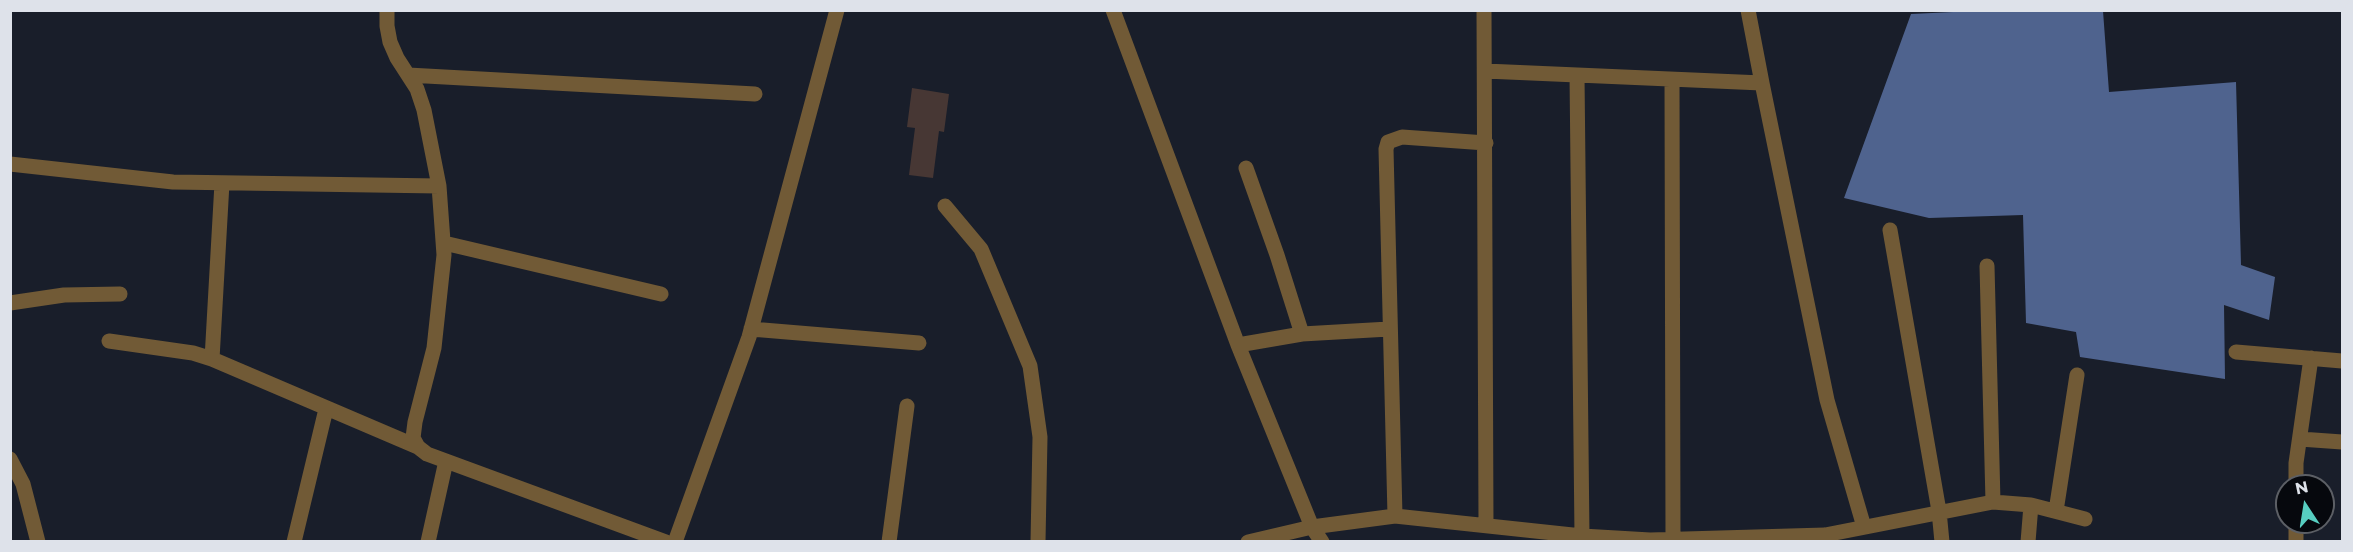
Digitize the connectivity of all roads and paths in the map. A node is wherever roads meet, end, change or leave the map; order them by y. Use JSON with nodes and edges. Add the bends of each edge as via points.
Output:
{"nodes":[{"id":1,"x":387,"y":10,"type":"edge"},
{"id":2,"x":837,"y":10,"type":"edge"},
{"id":3,"x":1113,"y":10,"type":"edge"},
{"id":4,"x":1484,"y":10,"type":"edge"},
{"id":5,"x":1748,"y":10,"type":"edge"},
{"id":6,"x":1485,"y":70,"type":"junction"},
{"id":7,"x":408,"y":75,"type":"junction"},
{"id":8,"x":1577,"y":75,"type":"junction"},
{"id":9,"x":1672,"y":80,"type":"junction"},
{"id":10,"x":1762,"y":83,"type":"junction"},
{"id":11,"x":755,"y":94,"type":"dead end"},
{"id":12,"x":1486,"y":143,"type":"junction"},
{"id":13,"x":10,"y":164,"type":"edge"},
{"id":14,"x":1246,"y":168,"type":"dead end"},
{"id":15,"x":222,"y":183,"type":"junction"},
{"id":16,"x":439,"y":186,"type":"junction"},
{"id":17,"x":945,"y":206,"type":"dead end"},
{"id":18,"x":1890,"y":230,"type":"dead end"},
{"id":19,"x":444,"y":243,"type":"junction"},
{"id":20,"x":1987,"y":266,"type":"dead end"},
{"id":21,"x":120,"y":294,"type":"dead end"},
{"id":22,"x":661,"y":294,"type":"dead end"},
{"id":23,"x":10,"y":303,"type":"edge"},
{"id":24,"x":751,"y":328,"type":"junction"},
{"id":25,"x":1389,"y":329,"type":"junction"},
{"id":26,"x":1302,"y":334,"type":"junction"},
{"id":27,"x":109,"y":341,"type":"dead end"},
{"id":28,"x":919,"y":343,"type":"dead end"},
{"id":29,"x":1238,"y":345,"type":"junction"},
{"id":30,"x":2236,"y":352,"type":"dead end"},
{"id":31,"x":2311,"y":358,"type":"junction"},
{"id":32,"x":212,"y":359,"type":"junction"},
{"id":33,"x":2343,"y":361,"type":"edge"},
{"id":34,"x":2077,"y":375,"type":"dead end"},
{"id":35,"x":907,"y":406,"type":"dead end"},
{"id":36,"x":326,"y":410,"type":"junction"},
{"id":37,"x":2300,"y":439,"type":"junction"},
{"id":38,"x":2343,"y":442,"type":"edge"},
{"id":39,"x":418,"y":447,"type":"junction"},
{"id":40,"x":10,"y":459,"type":"edge"},
{"id":41,"x":446,"y":461,"type":"junction"},
{"id":42,"x":2296,"y":474,"type":"edge"},
{"id":43,"x":1993,"y":502,"type":"junction"},
{"id":44,"x":2031,"y":504,"type":"junction"},
{"id":45,"x":1939,"y":511,"type":"junction"},
{"id":46,"x":2056,"y":511,"type":"junction"},
{"id":47,"x":1395,"y":516,"type":"junction"},
{"id":48,"x":2085,"y":519,"type":"dead end"},
{"id":49,"x":1486,"y":524,"type":"junction"},
{"id":50,"x":1312,"y":527,"type":"junction"},
{"id":51,"x":1864,"y":527,"type":"junction"},
{"id":52,"x":1582,"y":536,"type":"junction"},
{"id":53,"x":1673,"y":539,"type":"junction"},
{"id":54,"x":1700,"y":540,"type":"edge"},
{"id":55,"x":38,"y":542,"type":"edge"},
{"id":56,"x":294,"y":542,"type":"edge"},
{"id":57,"x":428,"y":542,"type":"edge"},
{"id":58,"x":666,"y":542,"type":"edge"},
{"id":59,"x":675,"y":542,"type":"edge"},
{"id":60,"x":889,"y":542,"type":"edge"},
{"id":61,"x":1038,"y":542,"type":"edge"},
{"id":62,"x":1248,"y":542,"type":"edge"},
{"id":63,"x":1322,"y":542,"type":"edge"},
{"id":64,"x":1942,"y":542,"type":"edge"},
{"id":65,"x":2028,"y":542,"type":"edge"}],
"edges":[{"from":1,"to":7,"type":"street","via":[[390,42]]},
{"from":2,"to":24,"type":"street"},
{"from":3,"to":29,"type":"street"},
{"from":4,"to":6,"type":"street"},
{"from":5,"to":10,"type":"street"},
{"from":6,"to":8,"type":"street"},
{"from":6,"to":12,"type":"street"},
{"from":7,"to":11,"type":"street"},
{"from":7,"to":16,"type":"street","via":[[424,110]]},
{"from":8,"to":9,"type":"street"},
{"from":8,"to":52,"type":"street"},
{"from":9,"to":10,"type":"street"},
{"from":9,"to":53,"type":"street"},
{"from":10,"to":51,"type":"street","via":[[1827,400]]},
{"from":12,"to":25,"type":"street","via":[[1402,137],[1388,142]]},
{"from":12,"to":49,"type":"street"},
{"from":13,"to":15,"type":"street","via":[[173,182]]},
{"from":14,"to":26,"type":"street"},
{"from":15,"to":16,"type":"street"},
{"from":15,"to":32,"type":"street"},
{"from":16,"to":19,"type":"street"},
{"from":17,"to":61,"type":"street","via":[[981,249],[1030,366],[1040,437]]},
{"from":18,"to":45,"type":"street"},
{"from":19,"to":22,"type":"street"},
{"from":19,"to":39,"type":"street","via":[[434,348],[413,438]]},
{"from":20,"to":43,"type":"street"},
{"from":21,"to":23,"type":"street","via":[[64,295]]},
{"from":24,"to":28,"type":"street"},
{"from":24,"to":59,"type":"street"},
{"from":25,"to":26,"type":"street"},
{"from":25,"to":47,"type":"street"},
{"from":26,"to":29,"type":"street"},
{"from":27,"to":32,"type":"street"},
{"from":29,"to":50,"type":"street"},
{"from":30,"to":31,"type":"street"},
{"from":31,"to":33,"type":"street"},
{"from":31,"to":37,"type":"street"},
{"from":32,"to":36,"type":"street"},
{"from":34,"to":46,"type":"street"},
{"from":35,"to":60,"type":"street"},
{"from":36,"to":39,"type":"street"},
{"from":36,"to":56,"type":"street"},
{"from":37,"to":38,"type":"street"},
{"from":37,"to":42,"type":"street"},
{"from":39,"to":41,"type":"street"},
{"from":40,"to":55,"type":"street","via":[[23,484]]},
{"from":41,"to":57,"type":"street"},
{"from":41,"to":58,"type":"street"},
{"from":43,"to":44,"type":"street"},
{"from":43,"to":45,"type":"street"},
{"from":44,"to":46,"type":"street"},
{"from":44,"to":65,"type":"street"},
{"from":45,"to":51,"type":"street"},
{"from":45,"to":64,"type":"street"},
{"from":46,"to":48,"type":"street"},
{"from":47,"to":49,"type":"street"},
{"from":47,"to":50,"type":"street"},
{"from":49,"to":52,"type":"street"},
{"from":50,"to":62,"type":"street"},
{"from":50,"to":63,"type":"street"},
{"from":51,"to":54,"type":"street","via":[[1825,535]]},
{"from":52,"to":53,"type":"street"},
{"from":53,"to":54,"type":"street"}]}
